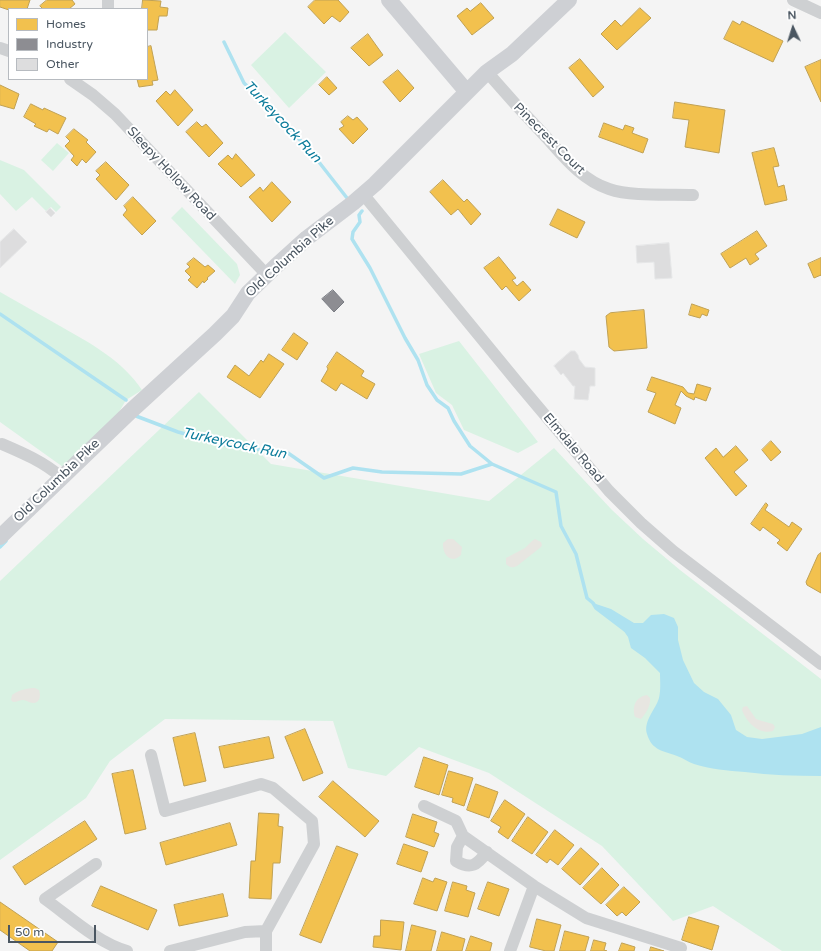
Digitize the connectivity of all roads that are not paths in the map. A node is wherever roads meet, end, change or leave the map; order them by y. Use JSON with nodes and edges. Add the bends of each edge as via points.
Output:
{"nodes":[{"id":1,"x":389,"y":0,"type":"edge"},
{"id":2,"x":569,"y":0,"type":"edge"},
{"id":3,"x":793,"y":0,"type":"edge"},
{"id":4,"x":821,"y":13,"type":"edge"},
{"id":5,"x":487,"y":72,"type":"junction"},
{"id":6,"x":75,"y":80,"type":"edge"},
{"id":7,"x":467,"y":92,"type":"junction"},
{"id":8,"x":363,"y":194,"type":"junction"},
{"id":9,"x":693,"y":195,"type":"dead end"},
{"id":10,"x":267,"y":275,"type":"junction"},
{"id":11,"x":2,"y":444,"type":"dead end"},
{"id":12,"x":62,"y":477,"type":"junction"},
{"id":13,"x":0,"y":537,"type":"edge"},
{"id":14,"x":821,"y":664,"type":"edge"},
{"id":15,"x":151,"y":756,"type":"dead end"},
{"id":16,"x":424,"y":806,"type":"dead end"},
{"id":17,"x":463,"y":836,"type":"junction"},
{"id":18,"x":487,"y":852,"type":"junction"},
{"id":19,"x":96,"y":864,"type":"dead end"},
{"id":20,"x":534,"y":886,"type":"junction"},
{"id":21,"x":266,"y":931,"type":"junction"},
{"id":22,"x":681,"y":948,"type":"dead end"},
{"id":23,"x":128,"y":951,"type":"edge"},
{"id":24,"x":170,"y":951,"type":"edge"},
{"id":25,"x":266,"y":951,"type":"edge"},
{"id":26,"x":510,"y":951,"type":"edge"}],
"edges":[{"from":1,"to":7,"type":"street"},
{"from":2,"to":5,"type":"street","name":"Old Columbia Pike","via":[[512,54]]},
{"from":3,"to":4,"type":"street"},
{"from":5,"to":7,"type":"street","name":"Old Columbia Pike"},
{"from":5,"to":9,"type":"street","name":"Pinecrest Court","via":[[571,164],[595,183],[625,193]]},
{"from":6,"to":10,"type":"street","name":"Sleepy Hollow Road","via":[[115,114]]},
{"from":7,"to":8,"type":"street","name":"Old Columbia Pike"},
{"from":8,"to":10,"type":"street","name":"Old Columbia Pike","via":[[307,238]]},
{"from":8,"to":14,"type":"street","name":"Elmdale Road","via":[[609,491],[673,551]]},
{"from":10,"to":12,"type":"street","name":"Old Columbia Pike","via":[[248,293],[233,316],[215,334]]},
{"from":11,"to":12,"type":"street","via":[[30,456]]},
{"from":12,"to":13,"type":"street","name":"Old Columbia Pike"},
{"from":15,"to":21,"type":"street","via":[[165,811],[260,784],[273,788],[312,821],[314,844]]},
{"from":16,"to":17,"type":"street","via":[[456,821]]},
{"from":17,"to":18,"type":"street"},
{"from":17,"to":18,"type":"street","via":[[456,847],[456,861],[463,866],[480,861]]},
{"from":18,"to":20,"type":"street"},
{"from":19,"to":23,"type":"street","via":[[46,899],[90,932],[119,949]]},
{"from":20,"to":22,"type":"street","via":[[586,918]]},
{"from":20,"to":26,"type":"street"},
{"from":21,"to":24,"type":"street","via":[[245,932]]},
{"from":21,"to":25,"type":"street"}]}
